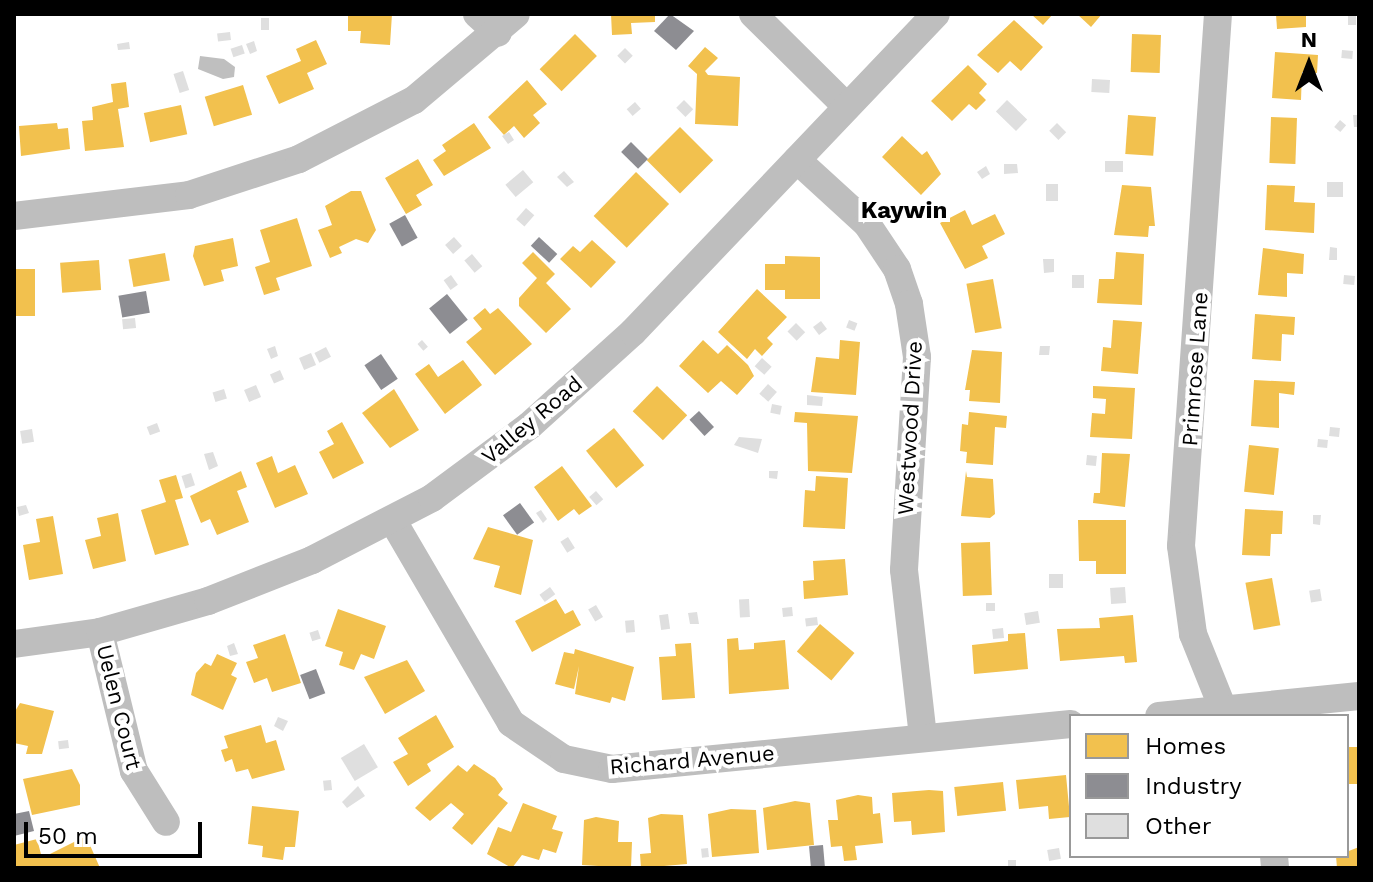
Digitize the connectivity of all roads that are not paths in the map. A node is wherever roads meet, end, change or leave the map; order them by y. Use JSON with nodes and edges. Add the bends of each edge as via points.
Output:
{"nodes":[{"id":1,"x":477,"y":14,"type":"edge"},
{"id":2,"x":753,"y":14,"type":"edge"},
{"id":3,"x":936,"y":14,"type":"edge"},
{"id":4,"x":1218,"y":14,"type":"edge"},
{"id":5,"x":507,"y":24,"type":"edge"},
{"id":6,"x":847,"y":107,"type":"junction"},
{"id":7,"x":797,"y":160,"type":"junction"},
{"id":8,"x":14,"y":216,"type":"edge"},
{"id":9,"x":393,"y":521,"type":"junction"},
{"id":10,"x":100,"y":632,"type":"junction"},
{"id":11,"x":14,"y":644,"type":"edge"},
{"id":12,"x":1359,"y":696,"type":"edge"},
{"id":13,"x":1224,"y":713,"type":"edge"},
{"id":14,"x":1202,"y":714,"type":"edge"},
{"id":15,"x":1069,"y":724,"type":"edge"},
{"id":16,"x":923,"y":738,"type":"junction"},
{"id":17,"x":166,"y":822,"type":"dead end"}],
"edges":[{"from":1,"to":5,"type":"street"},
{"from":2,"to":6,"type":"street"},
{"from":3,"to":6,"type":"street","name":"Valley Road"},
{"from":4,"to":13,"type":"street","name":"Primrose Lane","via":[[1181,546],[1193,634]]},
{"from":5,"to":8,"type":"street","via":[[414,100],[299,159],[189,195]]},
{"from":6,"to":7,"type":"street","name":"Valley Road"},
{"from":7,"to":9,"type":"street","name":"Valley Road","via":[[633,332],[529,426]]},
{"from":7,"to":16,"type":"street","name":"Westwood Drive","via":[[867,224],[897,269],[909,304],[917,357],[904,570]]},
{"from":9,"to":10,"type":"street","name":"Valley Road","via":[[208,601]]},
{"from":9,"to":16,"type":"street","name":"Richard Avenue","via":[[511,723],[564,759],[612,769]]},
{"from":10,"to":11,"type":"street","name":"Valley Road"},
{"from":10,"to":17,"type":"street","name":"Uelen Court","via":[[134,771]]},
{"from":12,"to":13,"type":"street"},
{"from":13,"to":14,"type":"street"},
{"from":15,"to":16,"type":"street","name":"Richard Avenue"}]}
